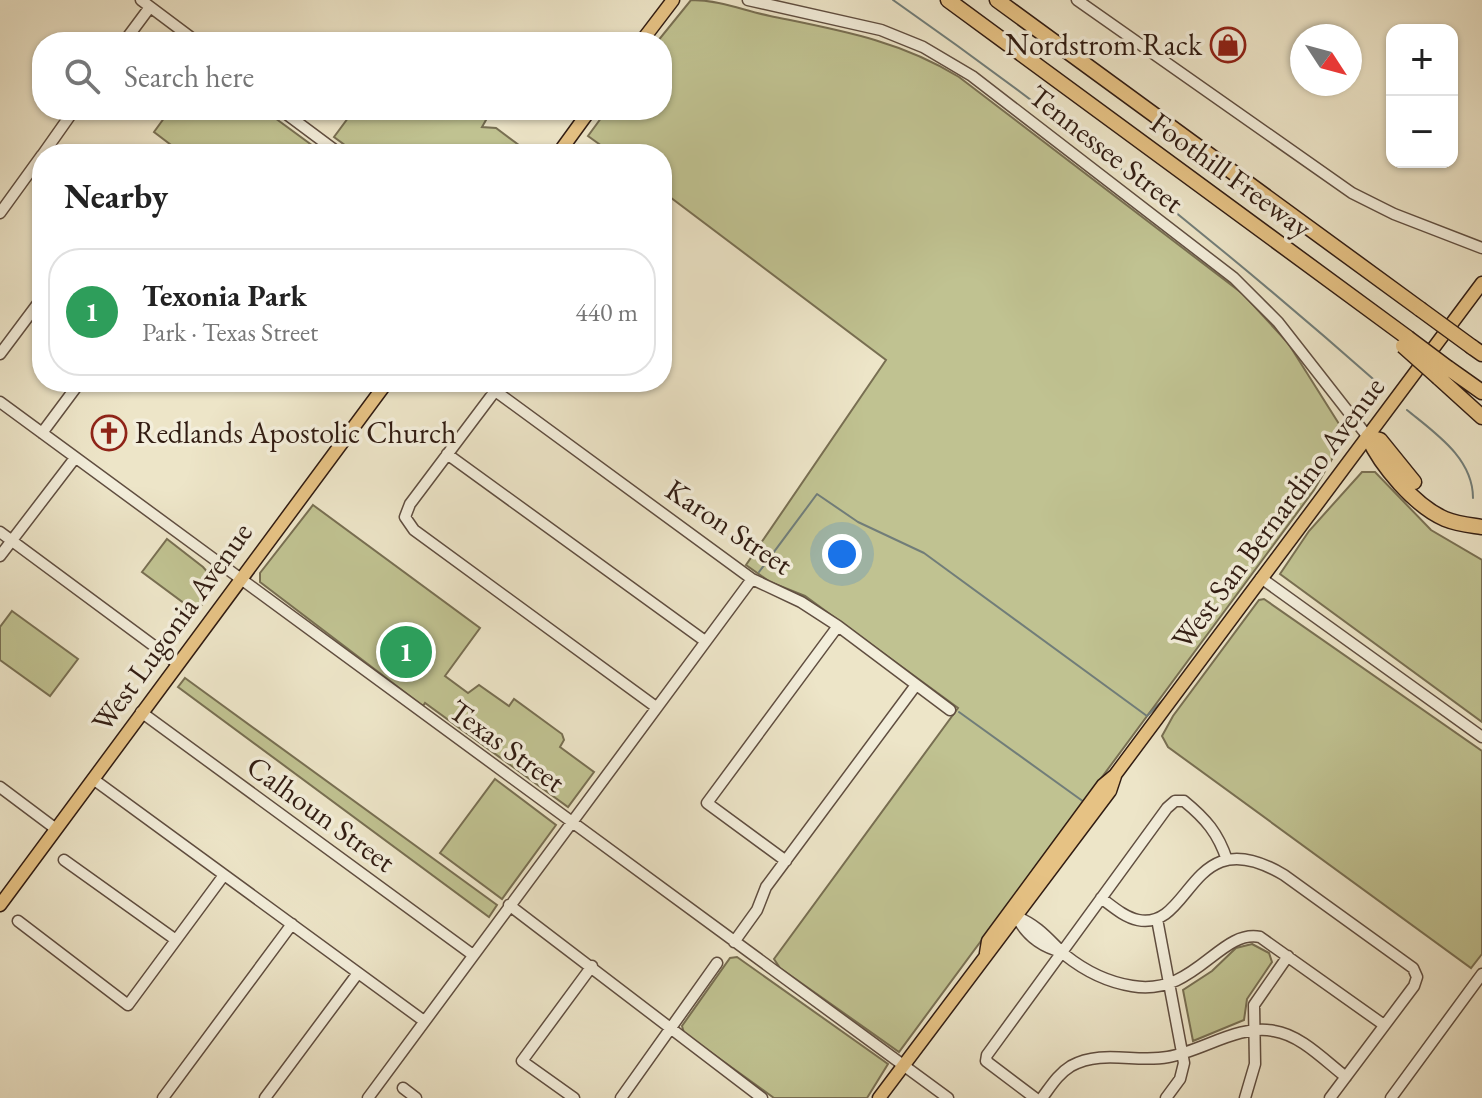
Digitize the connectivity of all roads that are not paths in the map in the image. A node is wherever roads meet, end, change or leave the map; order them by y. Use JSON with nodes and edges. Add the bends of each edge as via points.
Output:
{"nodes":[{"id":1,"x":673,"y":0,"type":"edge"},
{"id":2,"x":748,"y":0,"type":"edge"},
{"id":3,"x":948,"y":0,"type":"edge"},
{"id":4,"x":997,"y":0,"type":"edge"},
{"id":5,"x":1010,"y":0,"type":"edge"},
{"id":6,"x":1077,"y":0,"type":"edge"},
{"id":7,"x":146,"y":3,"type":"edge"},
{"id":8,"x":130,"y":32,"type":"edge"},
{"id":9,"x":184,"y":32,"type":"edge"},
{"id":10,"x":649,"y":32,"type":"edge"},
{"id":11,"x":1072,"y":54,"type":"junction"},
{"id":12,"x":67,"y":120,"type":"edge"},
{"id":13,"x":294,"y":120,"type":"edge"},
{"id":14,"x":583,"y":120,"type":"edge"},
{"id":15,"x":49,"y":144,"type":"edge"},
{"id":16,"x":327,"y":144,"type":"edge"},
{"id":17,"x":565,"y":144,"type":"edge"},
{"id":18,"x":32,"y":166,"type":"edge"},
{"id":19,"x":4,"y":198,"type":"edge"},
{"id":20,"x":0,"y":213,"type":"edge"},
{"id":21,"x":1482,"y":248,"type":"edge"},
{"id":22,"x":1482,"y":283,"type":"edge"},
{"id":23,"x":32,"y":311,"type":"edge"},
{"id":24,"x":1479,"y":351,"type":"edge"},
{"id":25,"x":0,"y":354,"type":"edge"},
{"id":26,"x":1444,"y":373,"type":"junction"},
{"id":27,"x":73,"y":392,"type":"edge"},
{"id":28,"x":379,"y":392,"type":"edge"},
{"id":29,"x":494,"y":392,"type":"edge"},
{"id":30,"x":496,"y":392,"type":"edge"},
{"id":31,"x":1482,"y":392,"type":"edge"},
{"id":32,"x":0,"y":402,"type":"edge"},
{"id":33,"x":1482,"y":417,"type":"edge"},
{"id":34,"x":42,"y":433,"type":"junction"},
{"id":35,"x":1368,"y":437,"type":"junction"},
{"id":36,"x":447,"y":454,"type":"junction"},
{"id":37,"x":75,"y":458,"type":"junction"},
{"id":38,"x":1482,"y":518,"type":"edge"},
{"id":39,"x":1482,"y":527,"type":"edge"},
{"id":40,"x":0,"y":532,"type":"edge"},
{"id":41,"x":12,"y":540,"type":"junction"},
{"id":42,"x":0,"y":556,"type":"edge"},
{"id":43,"x":1261,"y":578,"type":"junction"},
{"id":44,"x":238,"y":579,"type":"junction"},
{"id":45,"x":752,"y":579,"type":"junction"},
{"id":46,"x":838,"y":626,"type":"junction"},
{"id":47,"x":705,"y":641,"type":"junction"},
{"id":48,"x":177,"y":663,"type":"junction"},
{"id":49,"x":916,"y":685,"type":"junction"},
{"id":50,"x":656,"y":707,"type":"junction"},
{"id":51,"x":950,"y":710,"type":"dead end"},
{"id":52,"x":141,"y":712,"type":"junction"},
{"id":53,"x":1482,"y":737,"type":"edge"},
{"id":54,"x":1115,"y":775,"type":"junction"},
{"id":55,"x":93,"y":779,"type":"junction"},
{"id":56,"x":0,"y":787,"type":"edge"},
{"id":57,"x":571,"y":823,"type":"junction"},
{"id":58,"x":56,"y":829,"type":"junction"},
{"id":59,"x":1053,"y":852,"type":"junction"},
{"id":60,"x":64,"y":860,"type":"dead end"},
{"id":61,"x":1227,"y":860,"type":"junction"},
{"id":62,"x":786,"y":861,"type":"junction"},
{"id":63,"x":224,"y":875,"type":"junction"},
{"id":64,"x":1101,"y":898,"type":"junction"},
{"id":65,"x":0,"y":905,"type":"edge"},
{"id":66,"x":509,"y":905,"type":"junction"},
{"id":67,"x":1017,"y":917,"type":"junction"},
{"id":68,"x":1157,"y":919,"type":"junction"},
{"id":69,"x":18,"y":921,"type":"dead end"},
{"id":70,"x":292,"y":924,"type":"junction"},
{"id":71,"x":176,"y":940,"type":"junction"},
{"id":72,"x":734,"y":942,"type":"junction"},
{"id":73,"x":1062,"y":952,"type":"junction"},
{"id":74,"x":986,"y":953,"type":"junction"},
{"id":75,"x":473,"y":955,"type":"junction"},
{"id":76,"x":1288,"y":956,"type":"junction"},
{"id":77,"x":717,"y":963,"type":"dead end"},
{"id":78,"x":592,"y":966,"type":"junction"},
{"id":79,"x":358,"y":973,"type":"junction"},
{"id":80,"x":1482,"y":974,"type":"edge"},
{"id":81,"x":1171,"y":982,"type":"junction"},
{"id":82,"x":424,"y":1021,"type":"junction"},
{"id":83,"x":1384,"y":1025,"type":"junction"},
{"id":84,"x":672,"y":1029,"type":"junction"},
{"id":85,"x":1254,"y":1029,"type":"junction"},
{"id":86,"x":1184,"y":1054,"type":"junction"},
{"id":87,"x":904,"y":1066,"type":"junction"},
{"id":88,"x":1346,"y":1077,"type":"junction"},
{"id":89,"x":403,"y":1088,"type":"dead end"},
{"id":90,"x":750,"y":1094,"type":"edge"},
{"id":91,"x":163,"y":1098,"type":"edge"},
{"id":92,"x":265,"y":1098,"type":"edge"},
{"id":93,"x":368,"y":1098,"type":"edge"},
{"id":94,"x":416,"y":1098,"type":"edge"},
{"id":95,"x":574,"y":1098,"type":"edge"},
{"id":96,"x":621,"y":1098,"type":"edge"},
{"id":97,"x":762,"y":1098,"type":"edge"},
{"id":98,"x":879,"y":1098,"type":"edge"},
{"id":99,"x":948,"y":1098,"type":"edge"},
{"id":100,"x":1035,"y":1098,"type":"edge"},
{"id":101,"x":1042,"y":1098,"type":"edge"},
{"id":102,"x":1166,"y":1098,"type":"edge"},
{"id":103,"x":1245,"y":1098,"type":"edge"},
{"id":104,"x":1330,"y":1098,"type":"edge"},
{"id":105,"x":1391,"y":1098,"type":"edge"}],
"edges":[{"from":1,"to":10,"type":"main road"},
{"from":2,"to":35,"type":"street","name":"Tennessee Street","via":[[881,30],[972,76],[1234,278],[1278,322]]},
{"from":3,"to":26,"type":"highway","name":"Foothill Freeway","bridge":true,"via":[[1382,319]]},
{"from":4,"to":11,"type":"highway"},
{"from":5,"to":11,"type":"highway"},
{"from":6,"to":21,"type":"street","via":[[1352,193]]},
{"from":7,"to":8,"type":"street"},
{"from":7,"to":9,"type":"street"},
{"from":11,"to":24,"type":"highway","name":"Foothill Freeway","bridge":true},
{"from":12,"to":15,"type":"street"},
{"from":13,"to":16,"type":"street"},
{"from":14,"to":17,"type":"main road"},
{"from":18,"to":19,"type":"street"},
{"from":19,"to":20,"type":"street"},
{"from":22,"to":35,"type":"main road","name":"West San Bernardino Avenue"},
{"from":23,"to":25,"type":"street"},
{"from":26,"to":31,"type":"highway","name":"Foothill Freeway"},
{"from":26,"to":33,"type":"highway"},
{"from":27,"to":34,"type":"street"},
{"from":28,"to":44,"type":"main road","name":"West Lugonia Avenue"},
{"from":29,"to":36,"type":"street"},
{"from":30,"to":45,"type":"street","name":"Karon Street"},
{"from":32,"to":34,"type":"street","name":"Texas Street"},
{"from":34,"to":37,"type":"street","name":"Texas Street"},
{"from":35,"to":38,"type":"highway","via":[[1380,440],[1436,503]]},
{"from":35,"to":39,"type":"highway","via":[[1421,503],[1443,519]]},
{"from":35,"to":43,"type":"main road","name":"West San Bernardino Avenue"},
{"from":36,"to":47,"type":"street"},
{"from":36,"to":50,"type":"street","via":[[405,517],[414,530]]},
{"from":37,"to":41,"type":"street"},
{"from":37,"to":44,"type":"street","name":"Texas Street"},
{"from":40,"to":41,"type":"street"},
{"from":41,"to":42,"type":"street"},
{"from":41,"to":48,"type":"street"},
{"from":43,"to":53,"type":"street"},
{"from":43,"to":54,"type":"main road","name":"West San Bernardino Avenue"},
{"from":44,"to":48,"type":"main road","name":"West Lugonia Avenue"},
{"from":44,"to":57,"type":"street","name":"Texas Street"},
{"from":45,"to":46,"type":"street","name":"Karon Street"},
{"from":45,"to":47,"type":"street"},
{"from":46,"to":49,"type":"street","name":"Karon Street"},
{"from":46,"to":62,"type":"street","via":[[707,803]]},
{"from":47,"to":50,"type":"street"},
{"from":48,"to":52,"type":"main road","name":"West Lugonia Avenue"},
{"from":49,"to":51,"type":"street","name":"Karon Street"},
{"from":49,"to":62,"type":"street"},
{"from":50,"to":57,"type":"street"},
{"from":52,"to":55,"type":"main road","name":"West Lugonia Avenue"},
{"from":52,"to":75,"type":"street","name":"Calhoun Street"},
{"from":54,"to":59,"type":"main road","name":"West San Bernardino Avenue"},
{"from":54,"to":67,"type":"main road","name":"West San Bernardino Avenue","via":[[1110,791]]},
{"from":55,"to":58,"type":"main road","name":"West Lugonia Avenue"},
{"from":55,"to":63,"type":"street"},
{"from":56,"to":58,"type":"street"},
{"from":57,"to":66,"type":"street"},
{"from":57,"to":72,"type":"street","name":"Texas Street"},
{"from":58,"to":65,"type":"main road","name":"West Lugonia Avenue"},
{"from":59,"to":67,"type":"main road","via":[[1017,907]]},
{"from":59,"to":74,"type":"main road","name":"West San Bernardino Avenue","via":[[988,941]]},
{"from":60,"to":71,"type":"street"},
{"from":61,"to":64,"type":"street","via":[[1206,819],[1184,801],[1175,801]]},
{"from":61,"to":68,"type":"street","via":[[1203,873]]},
{"from":61,"to":83,"type":"street","via":[[1264,863],[1413,968],[1414,986]]},
{"from":62,"to":72,"type":"street"},
{"from":63,"to":70,"type":"street"},
{"from":63,"to":71,"type":"street"},
{"from":64,"to":68,"type":"street","via":[[1127,917]]},
{"from":64,"to":73,"type":"street"},
{"from":66,"to":75,"type":"street"},
{"from":66,"to":78,"type":"street"},
{"from":67,"to":73,"type":"street","via":[[1056,942]]},
{"from":67,"to":74,"type":"main road","name":"West San Bernardino Avenue"},
{"from":68,"to":81,"type":"street"},
{"from":69,"to":71,"type":"street","via":[[128,1005]]},
{"from":70,"to":79,"type":"street"},
{"from":70,"to":91,"type":"street"},
{"from":72,"to":87,"type":"street","name":"Texas Street"},
{"from":73,"to":81,"type":"street","via":[[1108,980],[1136,987]]},
{"from":73,"to":100,"type":"street","via":[[986,1061]]},
{"from":74,"to":87,"type":"main road","name":"West San Bernardino Avenue"},
{"from":75,"to":82,"type":"street"},
{"from":76,"to":81,"type":"street","via":[[1260,937],[1236,937],[1192,974]]},
{"from":76,"to":83,"type":"street"},
{"from":76,"to":85,"type":"street","via":[[1257,997]]},
{"from":77,"to":84,"type":"street"},
{"from":78,"to":84,"type":"street"},
{"from":78,"to":95,"type":"street","via":[[522,1061]]},
{"from":79,"to":82,"type":"street"},
{"from":79,"to":92,"type":"street"},
{"from":80,"to":105,"type":"street"},
{"from":81,"to":86,"type":"street"},
{"from":82,"to":93,"type":"street"},
{"from":83,"to":88,"type":"street"},
{"from":84,"to":90,"type":"street"},
{"from":84,"to":96,"type":"street"},
{"from":85,"to":86,"type":"street"},
{"from":85,"to":88,"type":"street","via":[[1292,1036]]},
{"from":85,"to":103,"type":"street","via":[[1255,1064]]},
{"from":86,"to":101,"type":"street","via":[[1089,1059],[1057,1077]]},
{"from":86,"to":102,"type":"street","via":[[1183,1072]]},
{"from":87,"to":98,"type":"main road","name":"West San Bernardino Avenue"},
{"from":87,"to":99,"type":"street","name":"Texas Street"},
{"from":88,"to":104,"type":"street"},
{"from":89,"to":94,"type":"street"},
{"from":90,"to":97,"type":"street"}]}
